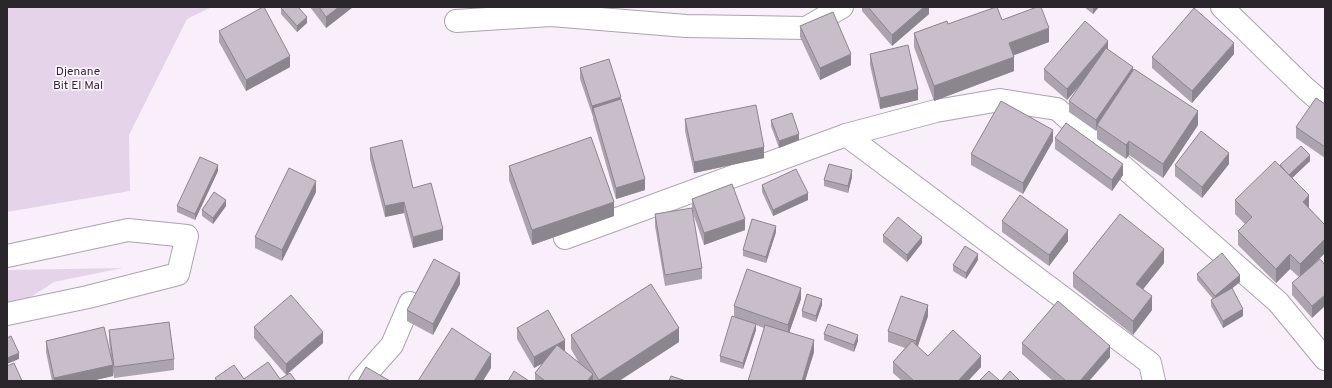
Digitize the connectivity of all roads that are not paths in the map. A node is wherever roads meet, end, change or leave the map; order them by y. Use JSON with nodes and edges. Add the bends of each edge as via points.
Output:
{"nodes":[{"id":1,"x":842,"y":7,"type":"edge"},
{"id":2,"x":1222,"y":7,"type":"edge"},
{"id":3,"x":456,"y":21,"type":"dead end"},
{"id":4,"x":1325,"y":105,"type":"edge"},
{"id":5,"x":846,"y":135,"type":"junction"},
{"id":6,"x":565,"y":238,"type":"dead end"},
{"id":7,"x":7,"y":256,"type":"edge"},
{"id":8,"x":410,"y":303,"type":"edge"},
{"id":9,"x":7,"y":314,"type":"edge"},
{"id":10,"x":1325,"y":359,"type":"edge"},
{"id":11,"x":360,"y":381,"type":"edge"},
{"id":12,"x":1154,"y":381,"type":"edge"}],
"edges":[{"from":1,"to":3,"type":"street","via":[[806,28],[686,26],[550,15]]},
{"from":2,"to":4,"type":"street"},
{"from":5,"to":6,"type":"street"},
{"from":5,"to":10,"type":"street","via":[[936,111],[1000,100],[1057,109],[1278,302]]},
{"from":5,"to":12,"type":"street","via":[[1150,363]]},
{"from":7,"to":9,"type":"street","via":[[128,230],[187,236],[178,274]]},
{"from":8,"to":11,"type":"street","via":[[392,344]]}]}
